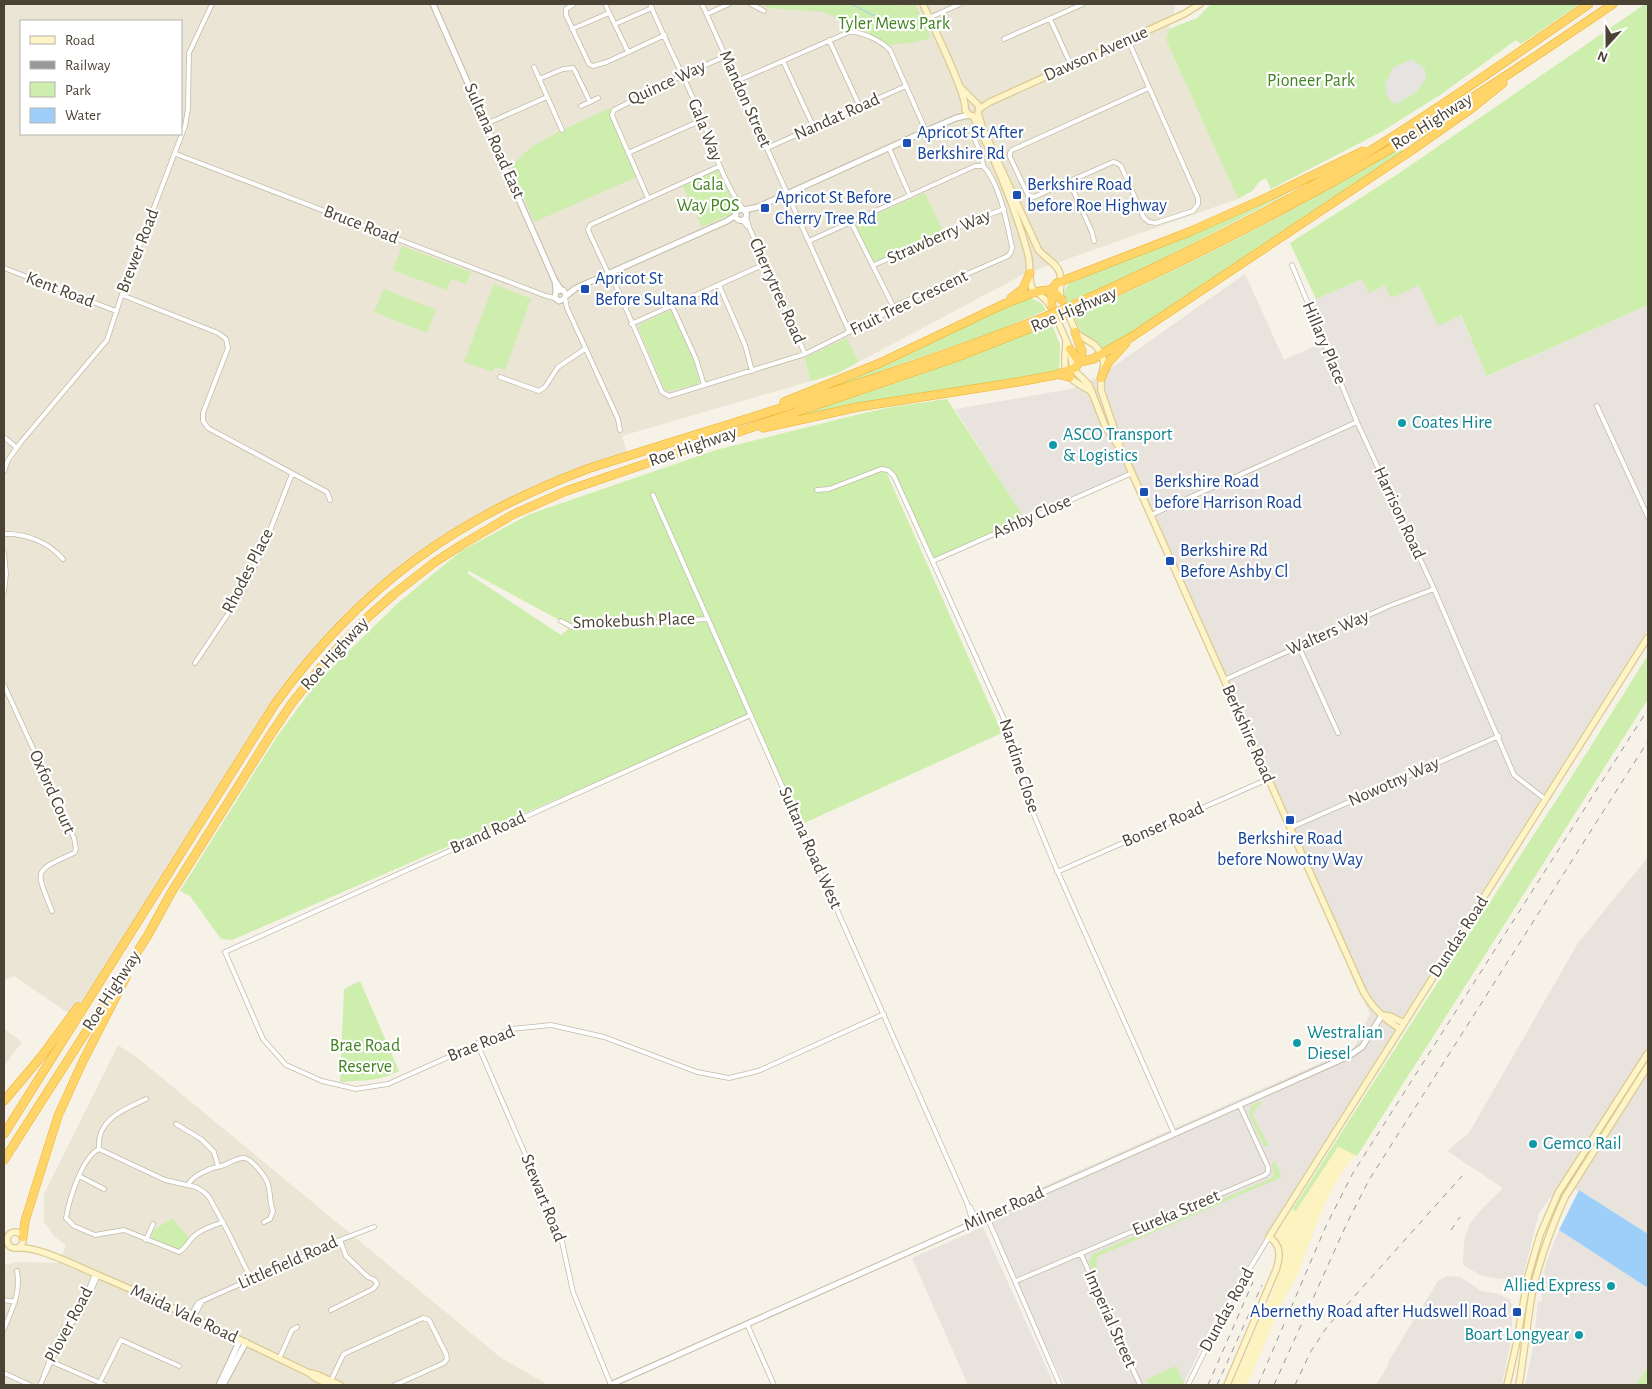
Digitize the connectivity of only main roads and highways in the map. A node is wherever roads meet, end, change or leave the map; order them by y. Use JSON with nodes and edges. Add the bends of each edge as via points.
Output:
{"nodes":[{"id":1,"x":923,"y":4,"type":"edge"},
{"id":2,"x":1200,"y":4,"type":"edge"},
{"id":3,"x":1589,"y":4,"type":"edge"},
{"id":4,"x":1613,"y":4,"type":"edge"},
{"id":5,"x":1534,"y":58,"type":"junction"},
{"id":6,"x":972,"y":109,"type":"junction"},
{"id":7,"x":1390,"y":139,"type":"junction"},
{"id":8,"x":1030,"y":273,"type":"junction"},
{"id":9,"x":1060,"y":273,"type":"junction"},
{"id":10,"x":1076,"y":276,"type":"junction"},
{"id":11,"x":1060,"y":282,"type":"junction"},
{"id":12,"x":1051,"y":291,"type":"junction"},
{"id":13,"x":1036,"y":292,"type":"junction"},
{"id":14,"x":1062,"y":300,"type":"junction"},
{"id":15,"x":1004,"y":304,"type":"junction"},
{"id":16,"x":1052,"y":308,"type":"junction"},
{"id":17,"x":1072,"y":309,"type":"junction"},
{"id":18,"x":1048,"y":318,"type":"junction"},
{"id":19,"x":1075,"y":332,"type":"junction"},
{"id":20,"x":1133,"y":336,"type":"junction"},
{"id":21,"x":1065,"y":338,"type":"junction"},
{"id":22,"x":1070,"y":349,"type":"junction"},
{"id":23,"x":1102,"y":354,"type":"junction"},
{"id":24,"x":1081,"y":360,"type":"junction"},
{"id":25,"x":1070,"y":372,"type":"junction"},
{"id":26,"x":1101,"y":378,"type":"junction"},
{"id":27,"x":1092,"y":392,"type":"junction"},
{"id":28,"x":740,"y":420,"type":"junction"},
{"id":29,"x":731,"y":434,"type":"junction"},
{"id":30,"x":1121,"y":450,"type":"junction"},
{"id":31,"x":1648,"y":637,"type":"edge"},
{"id":32,"x":148,"y":936,"type":"junction"},
{"id":33,"x":101,"y":977,"type":"junction"},
{"id":34,"x":1402,"y":1026,"type":"junction"},
{"id":35,"x":1648,"y":1053,"type":"edge"},
{"id":36,"x":1648,"y":1066,"type":"edge"},
{"id":37,"x":4,"y":1102,"type":"edge"},
{"id":38,"x":4,"y":1134,"type":"edge"},
{"id":39,"x":4,"y":1160,"type":"edge"},
{"id":40,"x":1558,"y":1194,"type":"junction"},
{"id":41,"x":1566,"y":1197,"type":"junction"},
{"id":42,"x":13,"y":1232,"type":"junction"},
{"id":43,"x":4,"y":1234,"type":"edge"},
{"id":44,"x":23,"y":1238,"type":"junction"},
{"id":45,"x":4,"y":1239,"type":"edge"},
{"id":46,"x":9,"y":1246,"type":"junction"},
{"id":47,"x":17,"y":1248,"type":"junction"},
{"id":48,"x":58,"y":1258,"type":"junction"},
{"id":49,"x":329,"y":1383,"type":"edge"},
{"id":50,"x":340,"y":1385,"type":"edge"},
{"id":51,"x":1227,"y":1385,"type":"edge"},
{"id":52,"x":1507,"y":1385,"type":"edge"},
{"id":53,"x":1519,"y":1385,"type":"edge"}],
"edges":[{"from":1,"to":6,"type":"main road"},
{"from":2,"to":6,"type":"main road","name":"Dawson Avenue","via":[[1128,40]]},
{"from":3,"to":7,"type":"highway","name":"Roe Highway"},
{"from":4,"to":5,"type":"highway","name":"Roe Highway"},
{"from":5,"to":17,"type":"highway","name":"Roe Highway","via":[[1402,142],[1298,201],[1184,261]]},
{"from":5,"to":20,"type":"highway","via":[[1420,145]]},
{"from":6,"to":8,"type":"main road","via":[[1011,204],[1028,255]]},
{"from":6,"to":9,"type":"main road","via":[[1038,249]]},
{"from":7,"to":10,"type":"highway","via":[[1229,215]]},
{"from":7,"to":17,"type":"highway","name":"Roe Highway","via":[[1294,196]]},
{"from":8,"to":13,"type":"main road","via":[[1030,284]]},
{"from":8,"to":15,"type":"highway","via":[[1022,290]]},
{"from":9,"to":10,"type":"highway"},
{"from":9,"to":11,"type":"main road"},
{"from":10,"to":11,"type":"highway"},
{"from":11,"to":12,"type":"highway"},
{"from":11,"to":14,"type":"main road"},
{"from":12,"to":13,"type":"highway"},
{"from":12,"to":14,"type":"highway"},
{"from":12,"to":16,"type":"highway"},
{"from":13,"to":15,"type":"highway"},
{"from":13,"to":16,"type":"main road"},
{"from":14,"to":19,"type":"main road"},
{"from":15,"to":28,"type":"highway","via":[[880,363]]},
{"from":16,"to":21,"type":"main road"},
{"from":17,"to":18,"type":"highway","name":"Roe Highway","bridge":true},
{"from":18,"to":28,"type":"highway","name":"Roe Highway"},
{"from":18,"to":29,"type":"highway","name":"Roe Highway","via":[[960,356]]},
{"from":19,"to":23,"type":"main road"},
{"from":19,"to":24,"type":"highway","via":[[1082,351]]},
{"from":20,"to":23,"type":"highway"},
{"from":20,"to":26,"type":"highway","via":[[1108,363]]},
{"from":21,"to":22,"type":"main road"},
{"from":21,"to":25,"type":"main road","via":[[1064,364]]},
{"from":22,"to":24,"type":"highway"},
{"from":22,"to":25,"type":"main road"},
{"from":23,"to":24,"type":"highway","via":[[1091,360]]},
{"from":23,"to":26,"type":"main road","name":"Berkshire Road"},
{"from":24,"to":25,"type":"highway"},
{"from":25,"to":27,"type":"main road"},
{"from":25,"to":27,"type":"main road","name":"Berkshire Road","via":[[1087,381]]},
{"from":25,"to":29,"type":"highway","via":[[858,407]]},
{"from":26,"to":30,"type":"main road","name":"Berkshire Road","via":[[1103,400]]},
{"from":27,"to":30,"type":"main road","name":"Berkshire Road","via":[[1105,426]]},
{"from":28,"to":33,"type":"highway","name":"Roe Highway","via":[[590,468],[534,490],[454,533],[378,589],[324,642],[275,704]]},
{"from":29,"to":32,"type":"highway","name":"Roe Highway","via":[[566,492],[512,515],[435,562],[394,594],[328,657],[292,703],[171,893]]},
{"from":30,"to":34,"type":"main road","name":"Berkshire Road","via":[[1363,991],[1386,1020]]},
{"from":31,"to":34,"type":"main road","name":"Dundas Road"},
{"from":32,"to":39,"type":"highway","name":"Roe Highway"},
{"from":32,"to":44,"type":"highway","via":[[58,1116],[25,1221]]},
{"from":33,"to":37,"type":"highway"},
{"from":33,"to":38,"type":"highway","name":"Roe Highway"},
{"from":34,"to":51,"type":"main road","name":"Dundas Road","via":[[1269,1237],[1279,1251],[1276,1270]]},
{"from":35,"to":40,"type":"main road"},
{"from":36,"to":41,"type":"main road"},
{"from":40,"to":41,"type":"main road"},
{"from":40,"to":52,"type":"main road","via":[[1540,1235],[1528,1276]]},
{"from":41,"to":53,"type":"main road","via":[[1547,1240],[1533,1292]]},
{"from":42,"to":43,"type":"main road"},
{"from":42,"to":44,"type":"main road"},
{"from":42,"to":46,"type":"main road","via":[[8,1238]]},
{"from":44,"to":47,"type":"main road","via":[[22,1246]]},
{"from":44,"to":48,"type":"main road","name":"Maida Vale Road"},
{"from":45,"to":46,"type":"main road"},
{"from":46,"to":47,"type":"main road"},
{"from":47,"to":48,"type":"main road","name":"Maida Vale Road"},
{"from":48,"to":49,"type":"main road","name":"Maida Vale Road","via":[[193,1316],[309,1373],[318,1374]]},
{"from":49,"to":50,"type":"main road","name":"Maida Vale Road"}]}
